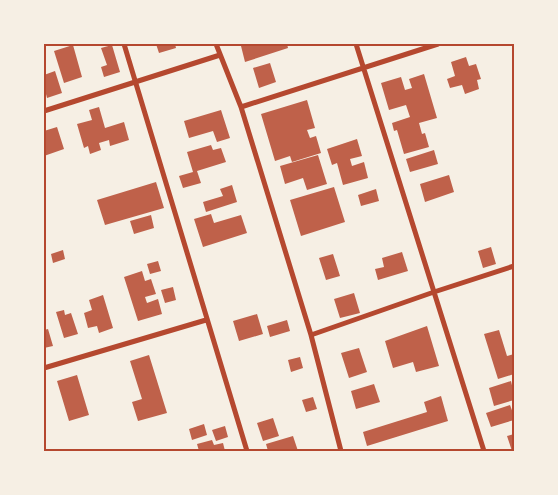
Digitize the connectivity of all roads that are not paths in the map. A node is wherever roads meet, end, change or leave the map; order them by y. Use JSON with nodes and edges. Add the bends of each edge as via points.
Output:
{"nodes":[{"id":1,"x":124,"y":44,"type":"edge"},
{"id":2,"x":216,"y":44,"type":"edge"},
{"id":3,"x":356,"y":44,"type":"edge"},
{"id":4,"x":438,"y":44,"type":"edge"},
{"id":5,"x":220,"y":55,"type":"junction"},
{"id":6,"x":364,"y":68,"type":"junction"},
{"id":7,"x":135,"y":82,"type":"junction"},
{"id":8,"x":241,"y":107,"type":"junction"},
{"id":9,"x":44,"y":111,"type":"edge"},
{"id":10,"x":514,"y":266,"type":"edge"},
{"id":11,"x":434,"y":292,"type":"junction"},
{"id":12,"x":206,"y":320,"type":"junction"},
{"id":13,"x":310,"y":335,"type":"junction"},
{"id":14,"x":44,"y":368,"type":"edge"},
{"id":15,"x":247,"y":451,"type":"edge"},
{"id":16,"x":341,"y":451,"type":"edge"},
{"id":17,"x":484,"y":451,"type":"edge"}],
"edges":[{"from":1,"to":7,"type":"street"},
{"from":2,"to":5,"type":"street"},
{"from":3,"to":6,"type":"street"},
{"from":4,"to":6,"type":"street"},
{"from":5,"to":7,"type":"street"},
{"from":5,"to":8,"type":"street"},
{"from":6,"to":8,"type":"street"},
{"from":6,"to":11,"type":"street"},
{"from":7,"to":9,"type":"street"},
{"from":7,"to":12,"type":"street"},
{"from":8,"to":13,"type":"street"},
{"from":10,"to":11,"type":"street"},
{"from":11,"to":13,"type":"street"},
{"from":11,"to":17,"type":"street"},
{"from":12,"to":14,"type":"street"},
{"from":12,"to":15,"type":"street"},
{"from":13,"to":16,"type":"street"}]}
